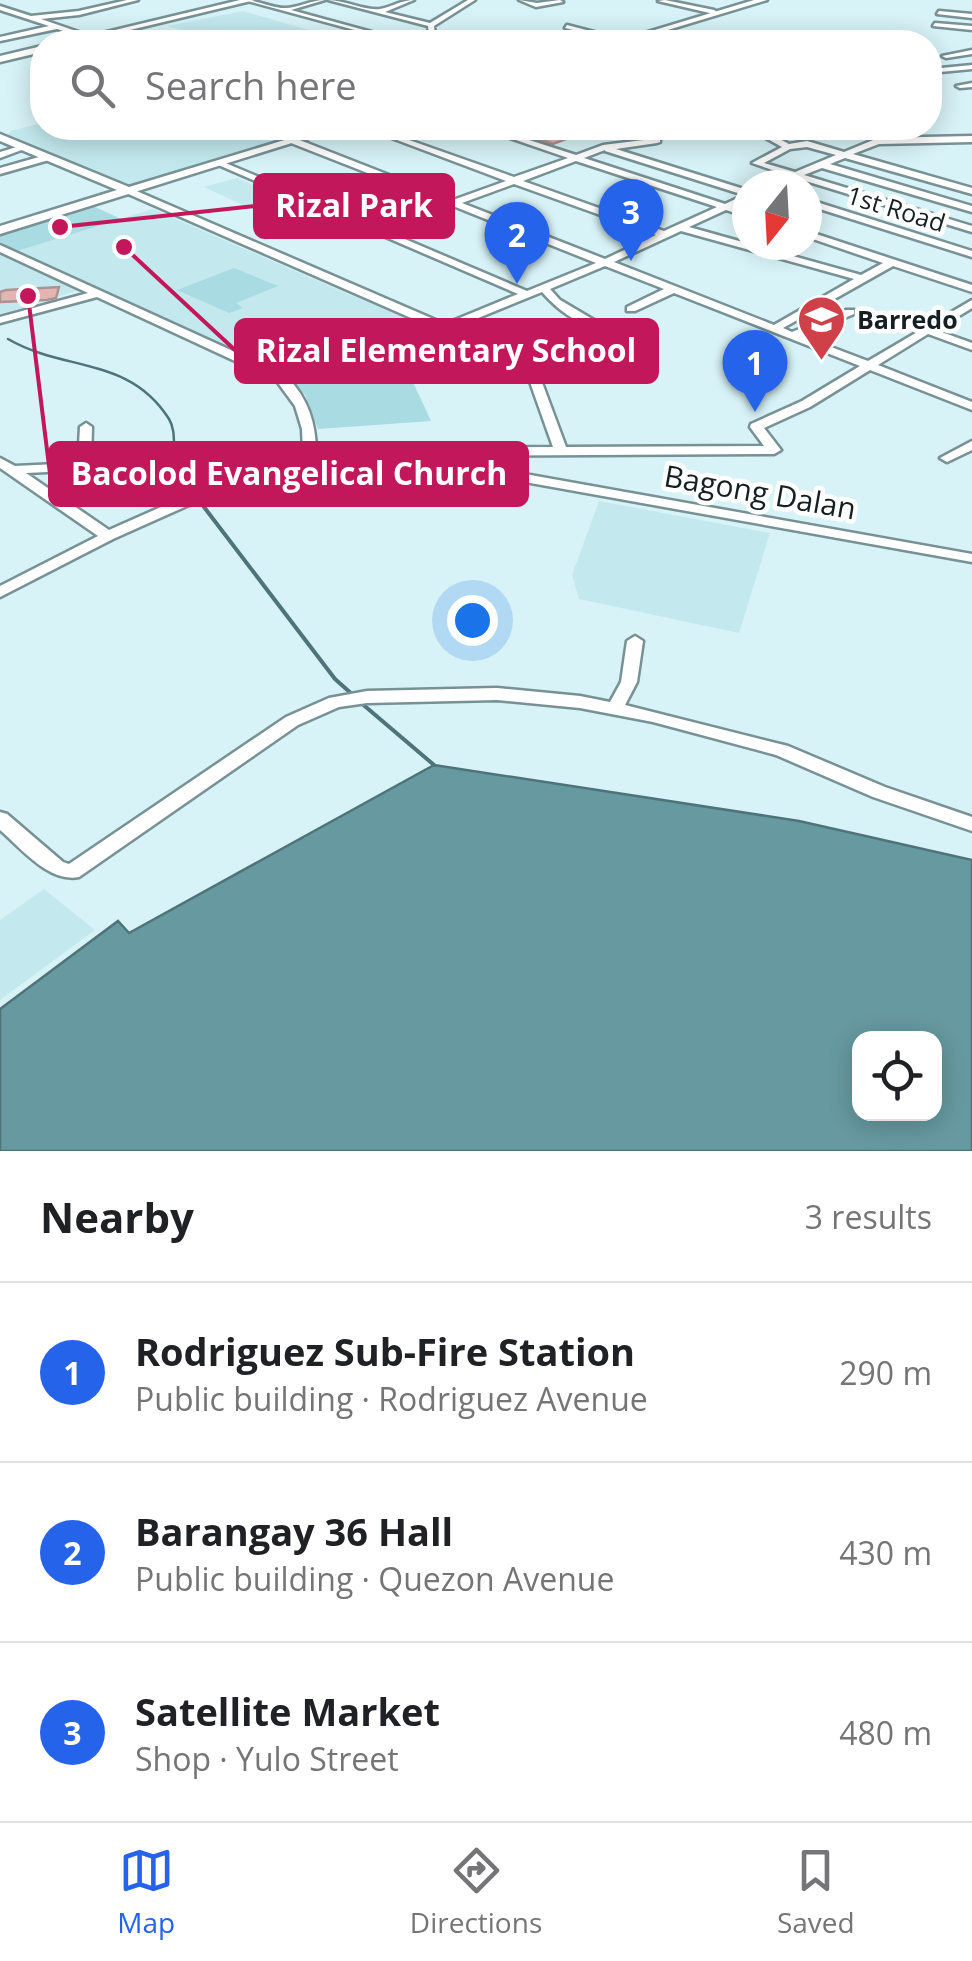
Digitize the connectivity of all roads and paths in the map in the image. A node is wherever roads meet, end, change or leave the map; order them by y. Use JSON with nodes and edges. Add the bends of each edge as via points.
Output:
{"nodes":[{"id":1,"x":135,"y":0,"type":"edge"},
{"id":2,"x":249,"y":0,"type":"edge"},
{"id":3,"x":322,"y":0,"type":"edge"},
{"id":4,"x":331,"y":0,"type":"edge"},
{"id":5,"x":411,"y":0,"type":"edge"},
{"id":6,"x":472,"y":0,"type":"edge"},
{"id":7,"x":522,"y":0,"type":"edge"},
{"id":8,"x":663,"y":0,"type":"edge"},
{"id":9,"x":754,"y":0,"type":"edge"},
{"id":10,"x":763,"y":0,"type":"edge"},
{"id":11,"x":772,"y":0,"type":"edge"},
{"id":12,"x":560,"y":2,"type":"dead end"},
{"id":13,"x":106,"y":6,"type":"junction"},
{"id":14,"x":0,"y":8,"type":"edge"},
{"id":15,"x":42,"y":8,"type":"dead end"},
{"id":16,"x":121,"y":10,"type":"dead end"},
{"id":17,"x":284,"y":10,"type":"junction"},
{"id":18,"x":378,"y":12,"type":"junction"},
{"id":19,"x":50,"y":13,"type":"junction"},
{"id":20,"x":713,"y":14,"type":"junction"},
{"id":21,"x":939,"y":14,"type":"dead end"},
{"id":22,"x":972,"y":16,"type":"edge"},
{"id":23,"x":28,"y":17,"type":"junction"},
{"id":24,"x":0,"y":21,"type":"edge"},
{"id":25,"x":935,"y":25,"type":"dead end"},
{"id":26,"x":57,"y":26,"type":"junction"},
{"id":27,"x":431,"y":26,"type":"junction"},
{"id":28,"x":567,"y":27,"type":"dead end"},
{"id":29,"x":972,"y":28,"type":"edge"},
{"id":30,"x":39,"y":30,"type":"edge"},
{"id":31,"x":68,"y":30,"type":"edge"},
{"id":32,"x":124,"y":30,"type":"edge"},
{"id":33,"x":357,"y":30,"type":"edge"},
{"id":34,"x":432,"y":30,"type":"edge"},
{"id":35,"x":578,"y":30,"type":"edge"},
{"id":36,"x":660,"y":30,"type":"edge"},
{"id":37,"x":30,"y":32,"type":"edge"},
{"id":38,"x":0,"y":39,"type":"edge"},
{"id":39,"x":30,"y":52,"type":"edge"},
{"id":40,"x":972,"y":52,"type":"edge"},
{"id":41,"x":0,"y":58,"type":"edge"},
{"id":42,"x":969,"y":69,"type":"edge"},
{"id":43,"x":942,"y":71,"type":"edge"},
{"id":44,"x":972,"y":84,"type":"edge"},
{"id":45,"x":960,"y":86,"type":"dead end"},
{"id":46,"x":0,"y":138,"type":"edge"},
{"id":47,"x":942,"y":139,"type":"edge"},
{"id":48,"x":968,"y":139,"type":"edge"},
{"id":49,"x":300,"y":140,"type":"edge"},
{"id":50,"x":403,"y":140,"type":"edge"},
{"id":51,"x":521,"y":140,"type":"edge"},
{"id":52,"x":657,"y":140,"type":"dead end"},
{"id":53,"x":776,"y":140,"type":"edge"},
{"id":54,"x":888,"y":140,"type":"edge"},
{"id":55,"x":294,"y":142,"type":"junction"},
{"id":56,"x":788,"y":147,"type":"junction"},
{"id":57,"x":23,"y":148,"type":"junction"},
{"id":58,"x":604,"y":148,"type":"junction"},
{"id":59,"x":843,"y":154,"type":"junction"},
{"id":60,"x":0,"y":155,"type":"edge"},
{"id":61,"x":46,"y":158,"type":"junction"},
{"id":62,"x":576,"y":158,"type":"junction"},
{"id":63,"x":220,"y":164,"type":"junction"},
{"id":64,"x":819,"y":164,"type":"junction"},
{"id":65,"x":778,"y":170,"type":"edge"},
{"id":66,"x":805,"y":170,"type":"edge"},
{"id":67,"x":0,"y":171,"type":"edge"},
{"id":68,"x":516,"y":180,"type":"junction"},
{"id":69,"x":822,"y":183,"type":"edge"},
{"id":70,"x":732,"y":190,"type":"edge"},
{"id":71,"x":129,"y":192,"type":"junction"},
{"id":72,"x":972,"y":194,"type":"edge"},
{"id":73,"x":732,"y":203,"type":"edge"},
{"id":74,"x":451,"y":204,"type":"junction"},
{"id":75,"x":958,"y":205,"type":"junction"},
{"id":76,"x":724,"y":207,"type":"junction"},
{"id":77,"x":822,"y":207,"type":"edge"},
{"id":78,"x":732,"y":209,"type":"edge"},
{"id":79,"x":972,"y":209,"type":"edge"},
{"id":80,"x":970,"y":227,"type":"edge"},
{"id":81,"x":681,"y":228,"type":"junction"},
{"id":82,"x":0,"y":230,"type":"edge"},
{"id":83,"x":377,"y":230,"type":"junction"},
{"id":84,"x":666,"y":235,"type":"junction"},
{"id":85,"x":822,"y":239,"type":"edge"},
{"id":86,"x":0,"y":248,"type":"edge"},
{"id":87,"x":972,"y":254,"type":"edge"},
{"id":88,"x":892,"y":262,"type":"junction"},
{"id":89,"x":604,"y":263,"type":"junction"},
{"id":90,"x":860,"y":278,"type":"junction"},
{"id":91,"x":544,"y":288,"type":"junction"},
{"id":92,"x":972,"y":288,"type":"edge"},
{"id":93,"x":672,"y":290,"type":"junction"},
{"id":94,"x":99,"y":293,"type":"junction"},
{"id":95,"x":528,"y":295,"type":"junction"},
{"id":96,"x":972,"y":303,"type":"edge"},
{"id":97,"x":631,"y":309,"type":"dead end"},
{"id":98,"x":850,"y":312,"type":"dead end"},
{"id":99,"x":0,"y":320,"type":"edge"},
{"id":100,"x":595,"y":325,"type":"dead end"},
{"id":101,"x":445,"y":328,"type":"junction"},
{"id":102,"x":774,"y":329,"type":"junction"},
{"id":103,"x":927,"y":330,"type":"junction"},
{"id":104,"x":791,"y":336,"type":"junction"},
{"id":105,"x":972,"y":347,"type":"edge"},
{"id":106,"x":869,"y":366,"type":"junction"},
{"id":107,"x":280,"y":377,"type":"junction"},
{"id":108,"x":967,"y":404,"type":"edge"},
{"id":109,"x":86,"y":427,"type":"dead end"},
{"id":110,"x":972,"y":445,"type":"edge"},
{"id":111,"x":557,"y":452,"type":"junction"},
{"id":112,"x":310,"y":456,"type":"junction"},
{"id":113,"x":947,"y":458,"type":"dead end"},
{"id":114,"x":84,"y":466,"type":"junction"},
{"id":115,"x":7,"y":471,"type":"edge"},
{"id":116,"x":307,"y":475,"type":"junction"},
{"id":117,"x":539,"y":481,"type":"junction"},
{"id":118,"x":108,"y":536,"type":"junction"},
{"id":119,"x":972,"y":558,"type":"edge"},
{"id":120,"x":0,"y":592,"type":"edge"},
{"id":121,"x":636,"y":642,"type":"dead end"},
{"id":122,"x":615,"y":708,"type":"junction"},
{"id":123,"x":0,"y":819,"type":"edge"},
{"id":124,"x":972,"y":824,"type":"edge"}],
"edges":[{"from":1,"to":13,"type":"street"},
{"from":2,"to":17,"type":"street"},
{"from":2,"to":32,"type":"main road"},
{"from":3,"to":17,"type":"street"},
{"from":4,"to":18,"type":"street"},
{"from":5,"to":18,"type":"street"},
{"from":6,"to":27,"type":"street"},
{"from":7,"to":12,"type":"street"},
{"from":8,"to":20,"type":"street"},
{"from":9,"to":20,"type":"main road"},
{"from":10,"to":20,"type":"main road"},
{"from":11,"to":20,"type":"main road"},
{"from":13,"to":16,"type":"street"},
{"from":13,"to":19,"type":"street"},
{"from":14,"to":23,"type":"street"},
{"from":15,"to":19,"type":"street"},
{"from":17,"to":33,"type":"street"},
{"from":18,"to":27,"type":"street"},
{"from":19,"to":23,"type":"street"},
{"from":20,"to":36,"type":"main road"},
{"from":21,"to":22,"type":"street"},
{"from":23,"to":24,"type":"street"},
{"from":23,"to":26,"type":"street"},
{"from":25,"to":29,"type":"street"},
{"from":26,"to":30,"type":"street"},
{"from":26,"to":31,"type":"street"},
{"from":27,"to":34,"type":"street"},
{"from":28,"to":35,"type":"street"},
{"from":37,"to":38,"type":"street"},
{"from":39,"to":41,"type":"main road"},
{"from":40,"to":42,"type":"street","via":[[946,56]]},
{"from":42,"to":43,"type":"street"},
{"from":44,"to":45,"type":"street"},
{"from":46,"to":57,"type":"main road"},
{"from":47,"to":48,"type":"street"},
{"from":49,"to":55,"type":"main road"},
{"from":50,"to":68,"type":"street"},
{"from":51,"to":62,"type":"street"},
{"from":52,"to":58,"type":"street"},
{"from":53,"to":56,"type":"street"},
{"from":54,"to":59,"type":"street"},
{"from":55,"to":63,"type":"main road"},
{"from":55,"to":74,"type":"street"},
{"from":56,"to":59,"type":"street"},
{"from":56,"to":65,"type":"street","via":[[753,162]]},
{"from":57,"to":60,"type":"street"},
{"from":57,"to":61,"type":"main road"},
{"from":58,"to":62,"type":"street"},
{"from":58,"to":70,"type":"street"},
{"from":59,"to":64,"type":"street"},
{"from":59,"to":72,"type":"street"},
{"from":61,"to":67,"type":"street"},
{"from":61,"to":71,"type":"main road"},
{"from":62,"to":68,"type":"street"},
{"from":62,"to":76,"type":"street"},
{"from":63,"to":71,"type":"main road"},
{"from":63,"to":83,"type":"street"},
{"from":64,"to":66,"type":"street"},
{"from":64,"to":75,"type":"street"},
{"from":68,"to":74,"type":"street"},
{"from":68,"to":84,"type":"street"},
{"from":69,"to":80,"type":"street"},
{"from":71,"to":82,"type":"main road"},
{"from":71,"to":101,"type":"street"},
{"from":72,"to":75,"type":"street"},
{"from":73,"to":76,"type":"street"},
{"from":74,"to":83,"type":"street"},
{"from":74,"to":89,"type":"street"},
{"from":75,"to":79,"type":"street"},
{"from":76,"to":78,"type":"street"},
{"from":76,"to":81,"type":"street"},
{"from":77,"to":87,"type":"street","name":"1st Road"},
{"from":81,"to":84,"type":"street"},
{"from":81,"to":90,"type":"street","via":[[806,269]]},
{"from":83,"to":95,"type":"street"},
{"from":84,"to":89,"type":"street"},
{"from":85,"to":88,"type":"street"},
{"from":86,"to":94,"type":"street"},
{"from":88,"to":90,"type":"street"},
{"from":88,"to":92,"type":"street"},
{"from":89,"to":91,"type":"street"},
{"from":89,"to":93,"type":"street"},
{"from":90,"to":102,"type":"street"},
{"from":91,"to":95,"type":"street"},
{"from":91,"to":100,"type":"street"},
{"from":93,"to":97,"type":"street"},
{"from":93,"to":102,"type":"street"},
{"from":94,"to":99,"type":"street"},
{"from":94,"to":107,"type":"street"},
{"from":95,"to":101,"type":"street"},
{"from":96,"to":103,"type":"street"},
{"from":98,"to":104,"type":"street"},
{"from":101,"to":107,"type":"street"},
{"from":101,"to":111,"type":"street","via":[[526,358]]},
{"from":102,"to":104,"type":"street"},
{"from":103,"to":105,"type":"street"},
{"from":103,"to":106,"type":"street"},
{"from":104,"to":106,"type":"street"},
{"from":106,"to":108,"type":"street"},
{"from":106,"to":111,"type":"street","via":[[756,427],[774,450]]},
{"from":107,"to":112,"type":"street","via":[[301,397]]},
{"from":109,"to":114,"type":"street"},
{"from":110,"to":113,"type":"street"},
{"from":111,"to":112,"type":"street"},
{"from":111,"to":117,"type":"street"},
{"from":112,"to":114,"type":"street"},
{"from":112,"to":116,"type":"street"},
{"from":114,"to":115,"type":"street"},
{"from":115,"to":118,"type":"street"},
{"from":116,"to":117,"type":"street","name":"Bagong Dalan","via":[[446,470]]},
{"from":116,"to":118,"type":"street","name":"Bagong Dalan","via":[[214,492]]},
{"from":117,"to":119,"type":"street","name":"Bagong Dalan"},
{"from":118,"to":120,"type":"street","name":"Bagong Dalan"},
{"from":121,"to":122,"type":"street","via":[[630,682]]},
{"from":122,"to":123,"type":"street","via":[[496,694],[335,702],[280,729],[78,870],[66,871]]},
{"from":122,"to":124,"type":"street","via":[[782,750]]}]}
